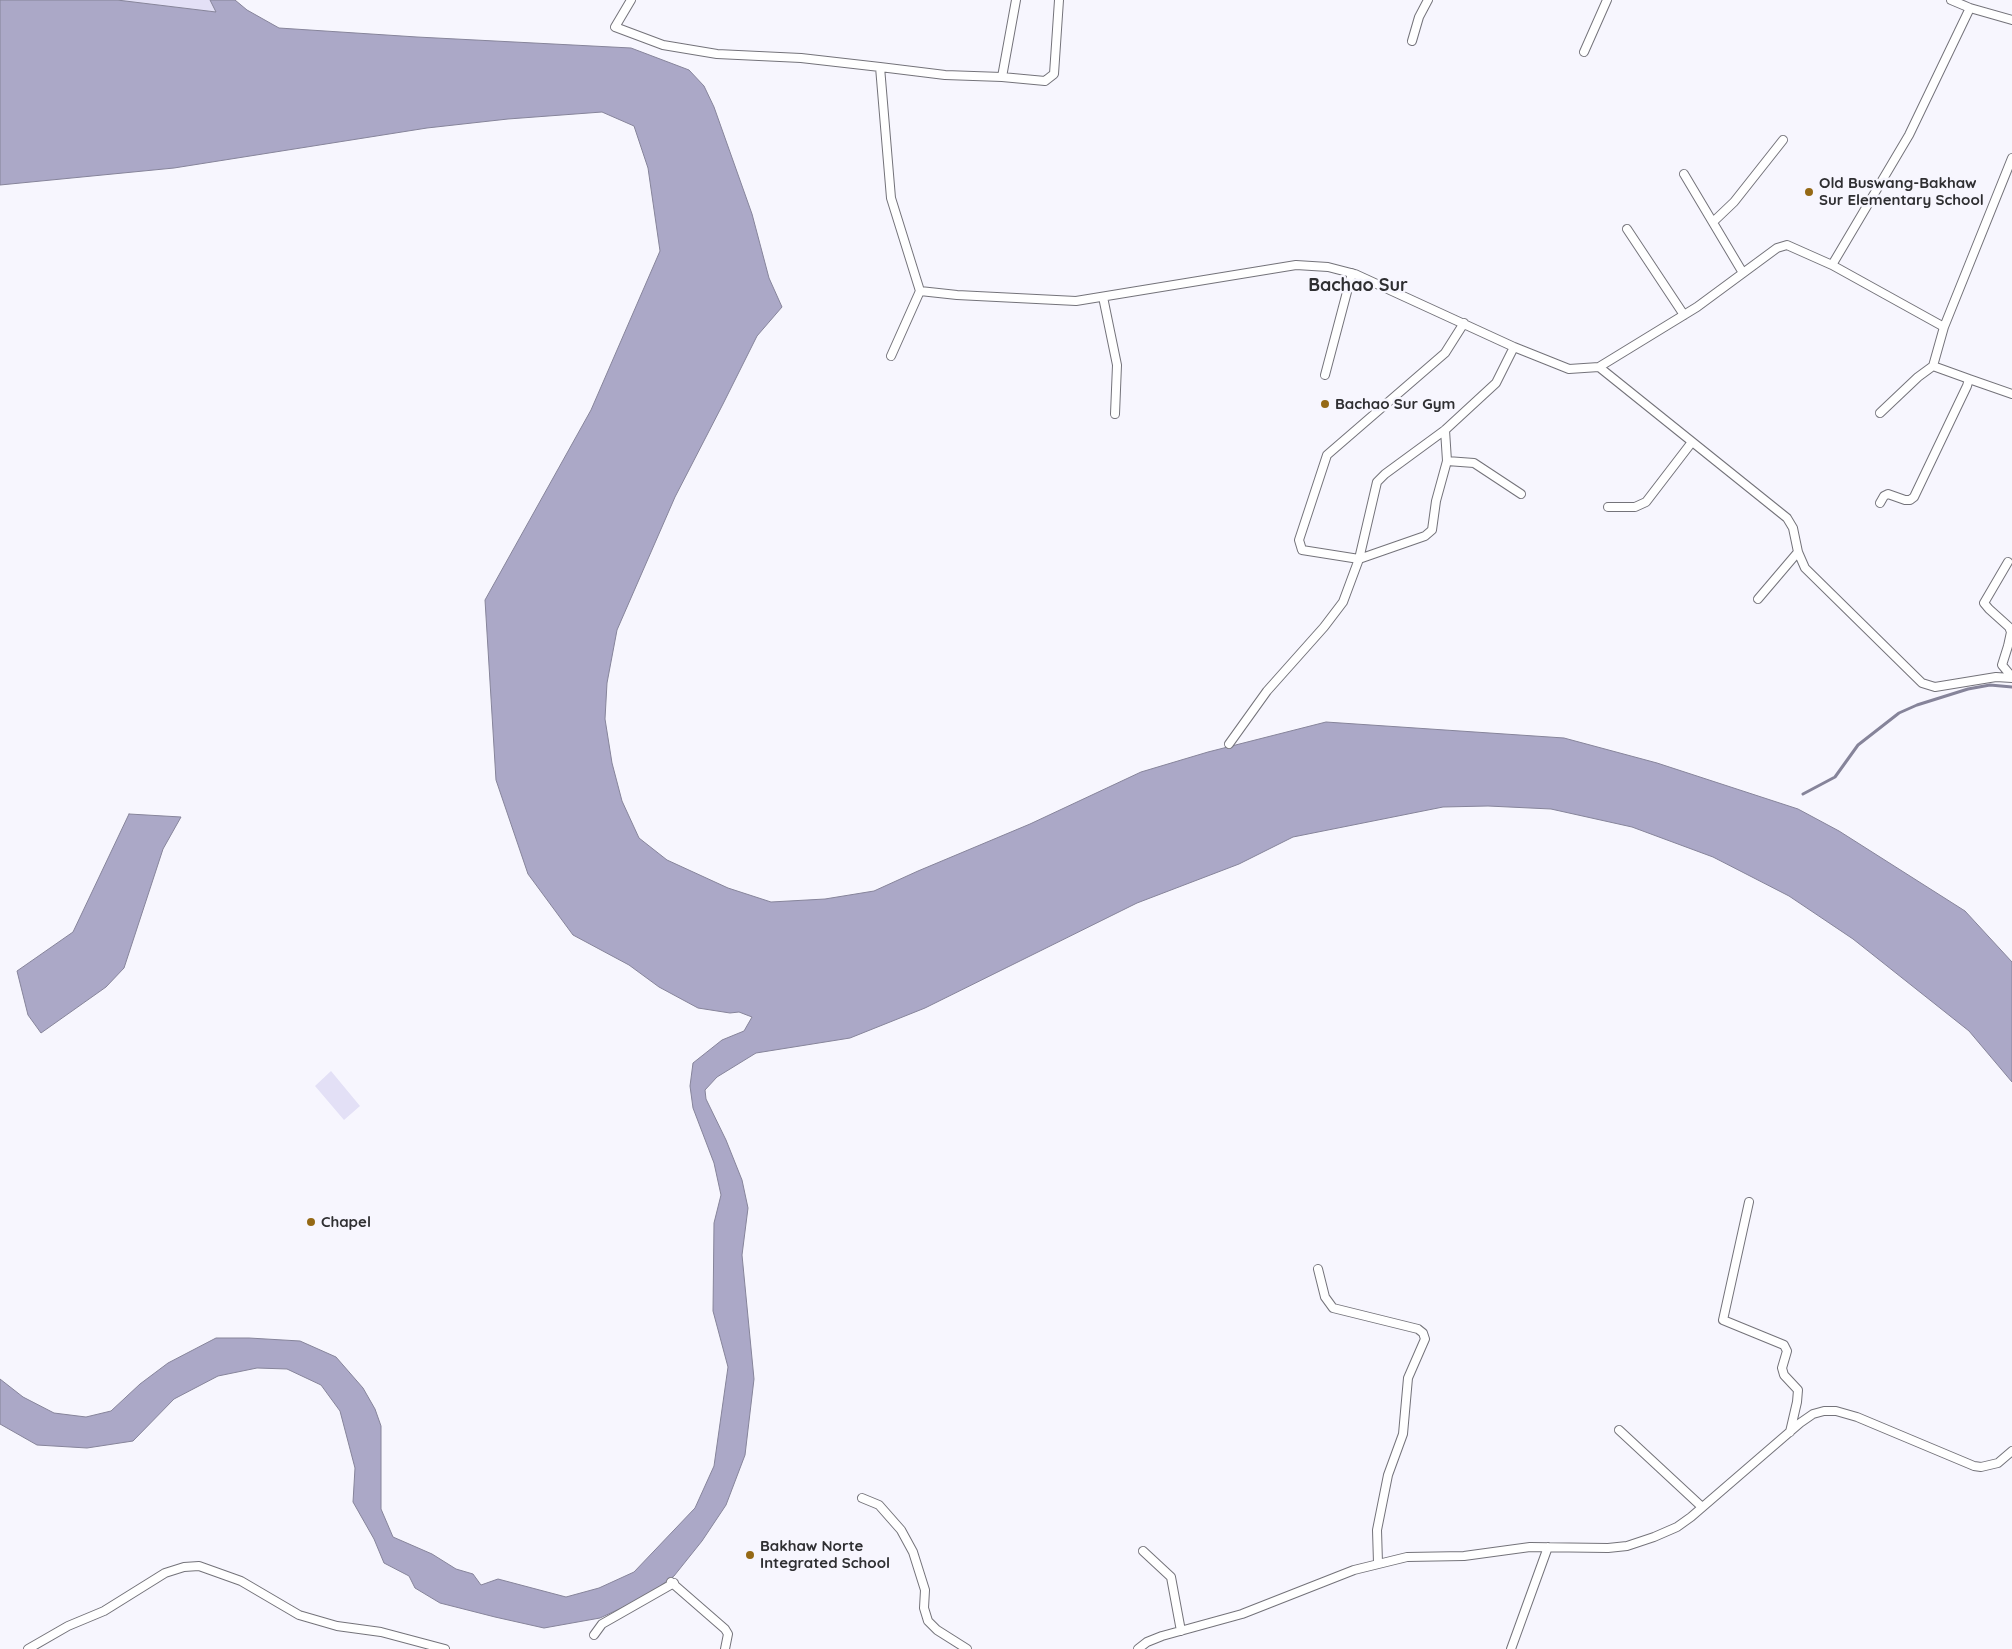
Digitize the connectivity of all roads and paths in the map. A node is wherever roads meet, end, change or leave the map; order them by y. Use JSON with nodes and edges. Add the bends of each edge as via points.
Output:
{"nodes":[{"id":1,"x":630,"y":0,"type":"edge"},
{"id":2,"x":1016,"y":0,"type":"edge"},
{"id":3,"x":1059,"y":0,"type":"edge"},
{"id":4,"x":1428,"y":0,"type":"edge"},
{"id":5,"x":1607,"y":0,"type":"edge"},
{"id":6,"x":1950,"y":0,"type":"edge"},
{"id":7,"x":1970,"y":8,"type":"junction"},
{"id":8,"x":2012,"y":20,"type":"edge"},
{"id":9,"x":1412,"y":41,"type":"dead end"},
{"id":10,"x":1584,"y":52,"type":"dead end"},
{"id":11,"x":880,"y":67,"type":"junction"},
{"id":12,"x":1002,"y":77,"type":"junction"},
{"id":13,"x":1783,"y":140,"type":"dead end"},
{"id":14,"x":2012,"y":158,"type":"edge"},
{"id":15,"x":1684,"y":174,"type":"dead end"},
{"id":16,"x":1713,"y":222,"type":"junction"},
{"id":17,"x":1627,"y":229,"type":"dead end"},
{"id":18,"x":1832,"y":265,"type":"junction"},
{"id":19,"x":1352,"y":273,"type":"junction"},
{"id":20,"x":1743,"y":273,"type":"junction"},
{"id":21,"x":920,"y":290,"type":"junction"},
{"id":22,"x":1103,"y":297,"type":"junction"},
{"id":23,"x":1684,"y":316,"type":"junction"},
{"id":24,"x":1464,"y":323,"type":"junction"},
{"id":25,"x":1944,"y":327,"type":"junction"},
{"id":26,"x":1514,"y":347,"type":"junction"},
{"id":27,"x":891,"y":356,"type":"dead end"},
{"id":28,"x":1933,"y":366,"type":"junction"},
{"id":29,"x":1599,"y":367,"type":"junction"},
{"id":30,"x":1325,"y":375,"type":"dead end"},
{"id":31,"x":1970,"y":379,"type":"junction"},
{"id":32,"x":2012,"y":394,"type":"edge"},
{"id":33,"x":1880,"y":413,"type":"dead end"},
{"id":34,"x":1115,"y":414,"type":"dead end"},
{"id":35,"x":1445,"y":430,"type":"junction"},
{"id":36,"x":1692,"y":442,"type":"junction"},
{"id":37,"x":1447,"y":461,"type":"junction"},
{"id":38,"x":1521,"y":494,"type":"dead end"},
{"id":39,"x":1880,"y":503,"type":"dead end"},
{"id":40,"x":1608,"y":507,"type":"dead end"},
{"id":41,"x":1798,"y":552,"type":"junction"},
{"id":42,"x":1359,"y":559,"type":"junction"},
{"id":43,"x":2008,"y":562,"type":"dead end"},
{"id":44,"x":1758,"y":599,"type":"dead end"},
{"id":45,"x":2012,"y":678,"type":"edge"},
{"id":46,"x":1229,"y":744,"type":"dead end"},
{"id":47,"x":1749,"y":1202,"type":"dead end"},
{"id":48,"x":1318,"y":1269,"type":"dead end"},
{"id":49,"x":1619,"y":1430,"type":"dead end"},
{"id":50,"x":1790,"y":1432,"type":"junction"},
{"id":51,"x":2012,"y":1451,"type":"edge"},
{"id":52,"x":862,"y":1498,"type":"dead end"},
{"id":53,"x":1702,"y":1507,"type":"junction"},
{"id":54,"x":1548,"y":1547,"type":"junction"},
{"id":55,"x":1144,"y":1551,"type":"dead end"},
{"id":56,"x":1378,"y":1563,"type":"junction"},
{"id":57,"x":1181,"y":1631,"type":"junction"},
{"id":58,"x":594,"y":1635,"type":"dead end"},
{"id":59,"x":28,"y":1649,"type":"edge"},
{"id":60,"x":445,"y":1649,"type":"edge"},
{"id":61,"x":724,"y":1649,"type":"edge"},
{"id":62,"x":966,"y":1649,"type":"edge"},
{"id":63,"x":1138,"y":1649,"type":"edge"},
{"id":64,"x":1511,"y":1649,"type":"edge"}],
"edges":[{"from":1,"to":11,"type":"street","via":[[615,27],[663,45],[717,54],[801,58]]},
{"from":2,"to":12,"type":"street"},
{"from":3,"to":12,"type":"street","via":[[1054,74],[1045,81]]},
{"from":4,"to":9,"type":"street"},
{"from":5,"to":10,"type":"street"},
{"from":6,"to":7,"type":"street"},
{"from":7,"to":8,"type":"street"},
{"from":7,"to":18,"type":"street","via":[[1908,135]]},
{"from":11,"to":12,"type":"street","via":[[945,75]]},
{"from":11,"to":21,"type":"street","via":[[892,198]]},
{"from":13,"to":16,"type":"street","via":[[1734,202]]},
{"from":14,"to":25,"type":"street"},
{"from":15,"to":16,"type":"street"},
{"from":16,"to":20,"type":"street"},
{"from":17,"to":23,"type":"street"},
{"from":18,"to":20,"type":"street","via":[[1787,245],[1777,248]]},
{"from":18,"to":25,"type":"street"},
{"from":19,"to":22,"type":"street","via":[[1296,265]]},
{"from":19,"to":24,"type":"street"},
{"from":19,"to":30,"type":"street"},
{"from":20,"to":23,"type":"street"},
{"from":21,"to":22,"type":"street","via":[[1076,302]]},
{"from":21,"to":27,"type":"street"},
{"from":22,"to":34,"type":"street","via":[[1117,365]]},
{"from":23,"to":29,"type":"street"},
{"from":24,"to":26,"type":"street"},
{"from":24,"to":42,"type":"street","via":[[1445,353],[1327,455],[1300,545],[1302,550]]},
{"from":25,"to":28,"type":"street"},
{"from":26,"to":29,"type":"street","via":[[1569,369]]},
{"from":26,"to":35,"type":"street","via":[[1496,383]]},
{"from":28,"to":31,"type":"street"},
{"from":28,"to":33,"type":"street"},
{"from":29,"to":36,"type":"street"},
{"from":31,"to":32,"type":"street"},
{"from":31,"to":39,"type":"street","via":[[1914,497],[1905,500],[1888,494]]},
{"from":35,"to":37,"type":"street"},
{"from":35,"to":42,"type":"street","via":[[1377,482]]},
{"from":36,"to":40,"type":"street","via":[[1646,502],[1635,507]]},
{"from":36,"to":41,"type":"street","via":[[1787,518],[1793,528]]},
{"from":37,"to":38,"type":"street","via":[[1474,463]]},
{"from":37,"to":42,"type":"street","via":[[1432,530],[1425,536]]},
{"from":41,"to":44,"type":"street"},
{"from":41,"to":45,"type":"street","via":[[1805,568],[1922,683],[1935,687],[1996,677]]},
{"from":42,"to":46,"type":"street","via":[[1343,602],[1324,628],[1267,690]]},
{"from":43,"to":45,"type":"street","via":[[1984,603],[2011,632],[2002,665]]},
{"from":47,"to":50,"type":"street","via":[[1724,1320],[1784,1346],[1787,1352],[1782,1368],[1784,1375],[1798,1390]]},
{"from":48,"to":56,"type":"street","via":[[1325,1297],[1333,1308],[1418,1329],[1425,1339],[1408,1378],[1403,1434],[1388,1475],[1377,1530]]},
{"from":49,"to":53,"type":"street"},
{"from":50,"to":51,"type":"street","via":[[1813,1414],[1836,1411],[1974,1466],[1998,1463]]},
{"from":50,"to":53,"type":"street"},
{"from":52,"to":62,"type":"street","via":[[879,1506],[902,1530],[914,1552],[925,1590],[924,1608],[928,1622]]},
{"from":53,"to":54,"type":"street","via":[[1677,1527],[1627,1546]]},
{"from":54,"to":56,"type":"street","via":[[1464,1556],[1408,1557]]},
{"from":54,"to":64,"type":"street"},
{"from":55,"to":57,"type":"street","via":[[1170,1577]]},
{"from":56,"to":57,"type":"street","via":[[1329,1578],[1242,1614]]},
{"from":57,"to":63,"type":"street","via":[[1147,1642]]},
{"from":58,"to":61,"type":"street","via":[[602,1624],[673,1583],[725,1629],[728,1634]]},
{"from":59,"to":60,"type":"street","via":[[68,1626],[104,1611],[165,1573],[199,1566],[241,1581],[299,1615]]}]}
